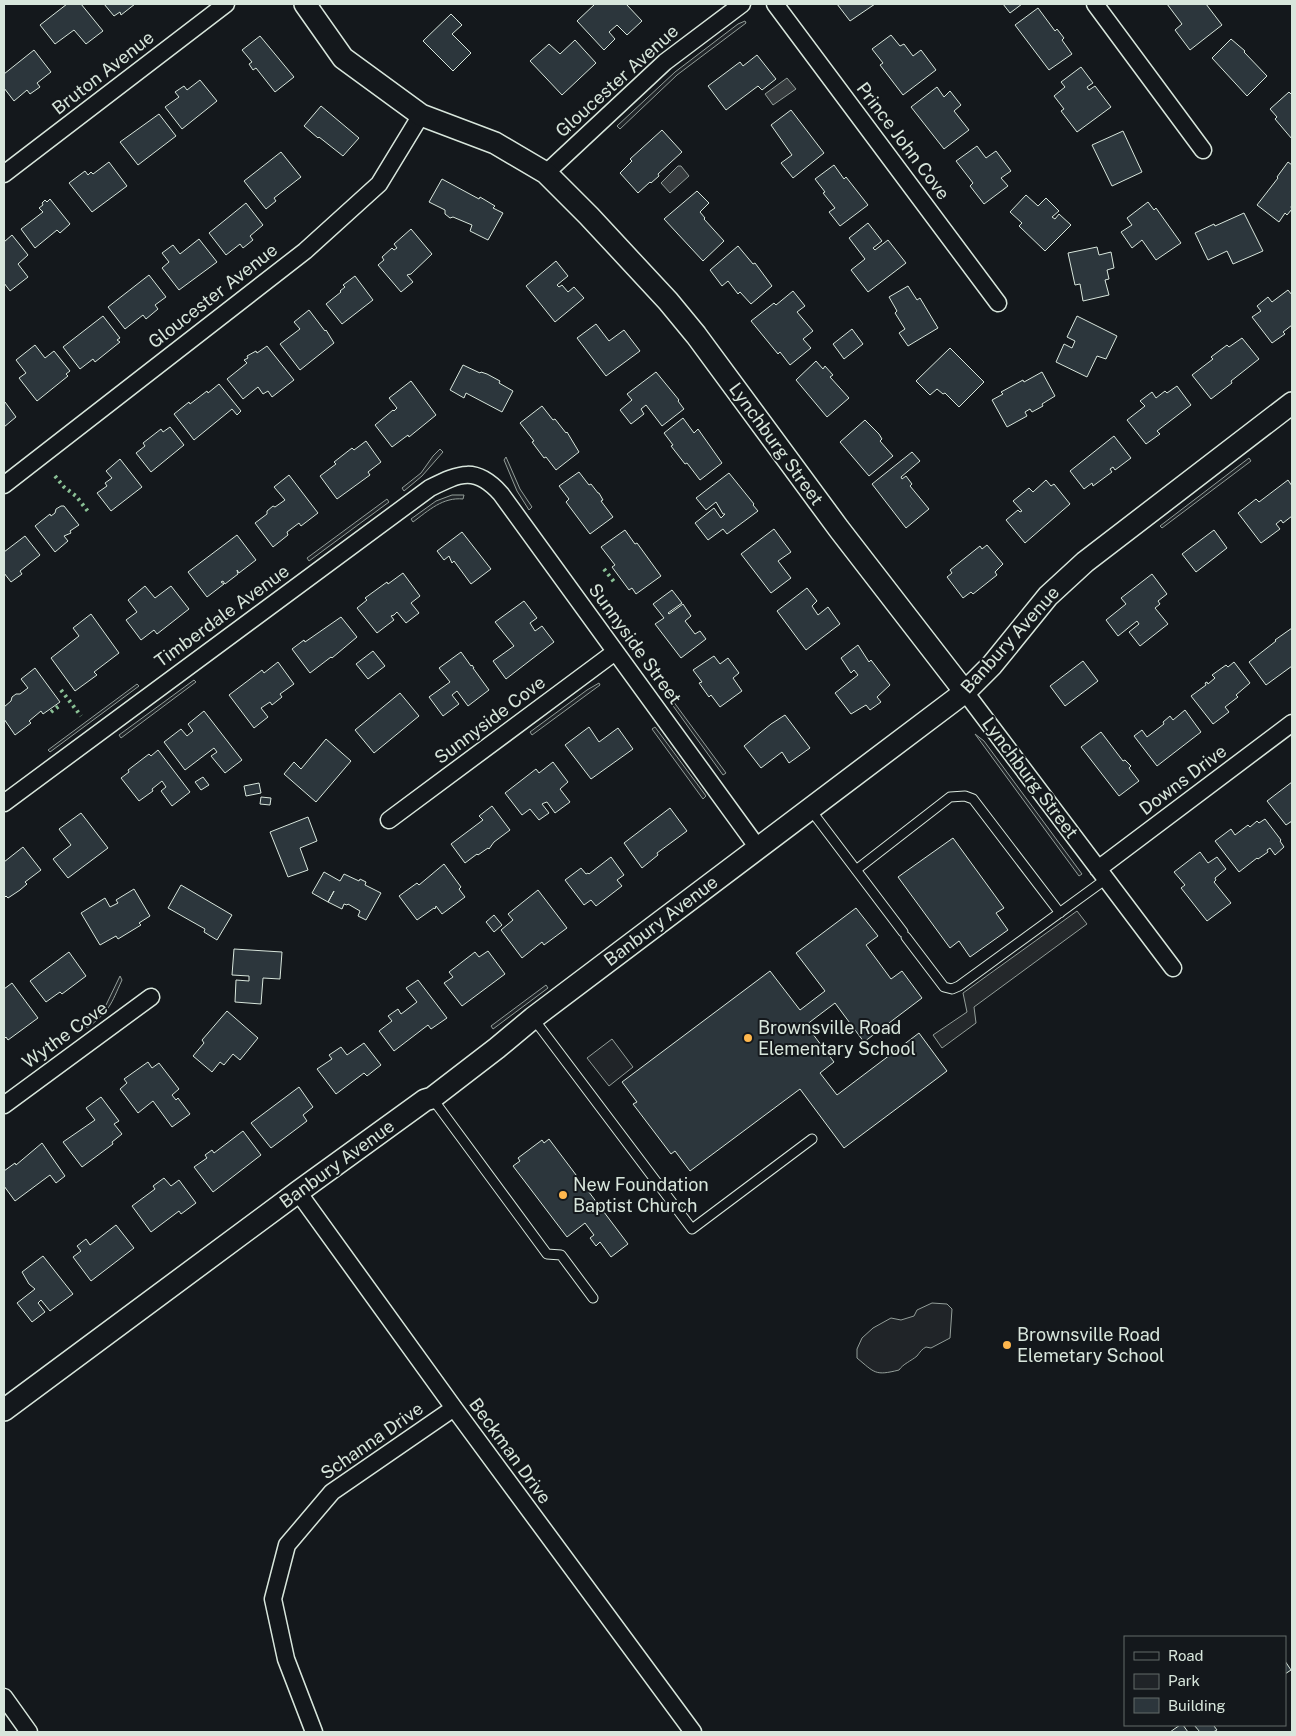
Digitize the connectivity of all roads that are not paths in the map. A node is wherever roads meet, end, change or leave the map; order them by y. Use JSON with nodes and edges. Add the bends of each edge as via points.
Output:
{"nodes":[{"id":1,"x":226,"y":4,"type":"edge"},
{"id":2,"x":305,"y":4,"type":"edge"},
{"id":3,"x":742,"y":4,"type":"edge"},
{"id":4,"x":775,"y":4,"type":"edge"},
{"id":5,"x":1095,"y":4,"type":"edge"},
{"id":6,"x":421,"y":115,"type":"junction"},
{"id":7,"x":1203,"y":150,"type":"dead end"},
{"id":8,"x":546,"y":173,"type":"junction"},
{"id":9,"x":4,"y":174,"type":"edge"},
{"id":10,"x":998,"y":303,"type":"dead end"},
{"id":11,"x":1292,"y":403,"type":"edge"},
{"id":12,"x":471,"y":475,"type":"joint"},
{"id":13,"x":4,"y":485,"type":"edge"},
{"id":14,"x":615,"y":652,"type":"junction"},
{"id":15,"x":965,"y":692,"type":"junction"},
{"id":16,"x":1292,"y":723,"type":"edge"},
{"id":17,"x":4,"y":803,"type":"edge"},
{"id":18,"x":810,"y":809,"type":"junction"},
{"id":19,"x":390,"y":820,"type":"dead end"},
{"id":20,"x":758,"y":848,"type":"junction"},
{"id":21,"x":856,"y":870,"type":"junction"},
{"id":22,"x":1102,"y":874,"type":"junction"},
{"id":23,"x":1060,"y":913,"type":"junction"},
{"id":24,"x":1172,"y":968,"type":"dead end"},
{"id":25,"x":151,"y":997,"type":"dead end"},
{"id":26,"x":533,"y":1018,"type":"junction"},
{"id":27,"x":432,"y":1098,"type":"junction"},
{"id":28,"x":4,"y":1105,"type":"edge"},
{"id":29,"x":812,"y":1139,"type":"dead end"},
{"id":30,"x":298,"y":1192,"type":"junction"},
{"id":31,"x":593,"y":1298,"type":"dead end"},
{"id":32,"x":454,"y":1408,"type":"junction"},
{"id":33,"x":4,"y":1410,"type":"edge"},
{"id":34,"x":4,"y":1697,"type":"edge"},
{"id":35,"x":29,"y":1732,"type":"edge"},
{"id":36,"x":314,"y":1732,"type":"edge"},
{"id":37,"x":694,"y":1732,"type":"edge"}],
"edges":[{"from":1,"to":9,"type":"street","name":"Bruton Avenue"},
{"from":2,"to":6,"type":"street","name":"Lynchburg Street","via":[[343,58]]},
{"from":3,"to":8,"type":"street","name":"Gloucester Avenue","via":[[658,68]]},
{"from":4,"to":10,"type":"street","name":"Prince John Cove"},
{"from":5,"to":7,"type":"street"},
{"from":6,"to":8,"type":"street","name":"Lynchburg Street","via":[[495,143]]},
{"from":6,"to":13,"type":"street","name":"Gloucester Avenue","via":[[379,184],[305,251]]},
{"from":8,"to":15,"type":"street","name":"Lynchburg Street","via":[[684,320]]},
{"from":11,"to":15,"type":"street","name":"Banbury Avenue","via":[[1061,583]]},
{"from":12,"to":14,"type":"street","name":"Sunnyside Street","via":[[479,476],[501,494]]},
{"from":12,"to":17,"type":"street","name":"Timberdale Avenue","via":[[453,478],[430,488]]},
{"from":14,"to":19,"type":"street","name":"Sunnyside Cove"},
{"from":14,"to":20,"type":"street","name":"Sunnyside Street"},
{"from":15,"to":18,"type":"street","name":"Banbury Avenue"},
{"from":15,"to":22,"type":"street","name":"Lynchburg Street"},
{"from":16,"to":22,"type":"street","name":"Downs Drive"},
{"from":18,"to":20,"type":"street","name":"Banbury Avenue"},
{"from":18,"to":21,"type":"lane"},
{"from":20,"to":26,"type":"street","name":"Banbury Avenue"},
{"from":21,"to":23,"type":"lane","via":[[950,798],[965,796],[973,799]]},
{"from":21,"to":23,"type":"lane","via":[[944,987],[952,989]]},
{"from":22,"to":23,"type":"lane"},
{"from":22,"to":24,"type":"street","name":"Lynchburg Street"},
{"from":25,"to":28,"type":"street","name":"Wythe Cove"},
{"from":26,"to":27,"type":"street","name":"Banbury Avenue"},
{"from":26,"to":29,"type":"lane","via":[[692,1229]]},
{"from":27,"to":30,"type":"street","name":"Banbury Avenue"},
{"from":27,"to":31,"type":"lane","via":[[547,1254],[561,1255]]},
{"from":30,"to":32,"type":"street","name":"Beckman Drive"},
{"from":30,"to":33,"type":"street","name":"Banbury Avenue"},
{"from":32,"to":36,"type":"street","name":"Schanna Drive","via":[[332,1492],[287,1546],[273,1599],[286,1659]]},
{"from":32,"to":37,"type":"street","name":"Beckman Drive"},
{"from":34,"to":35,"type":"street"}]}
